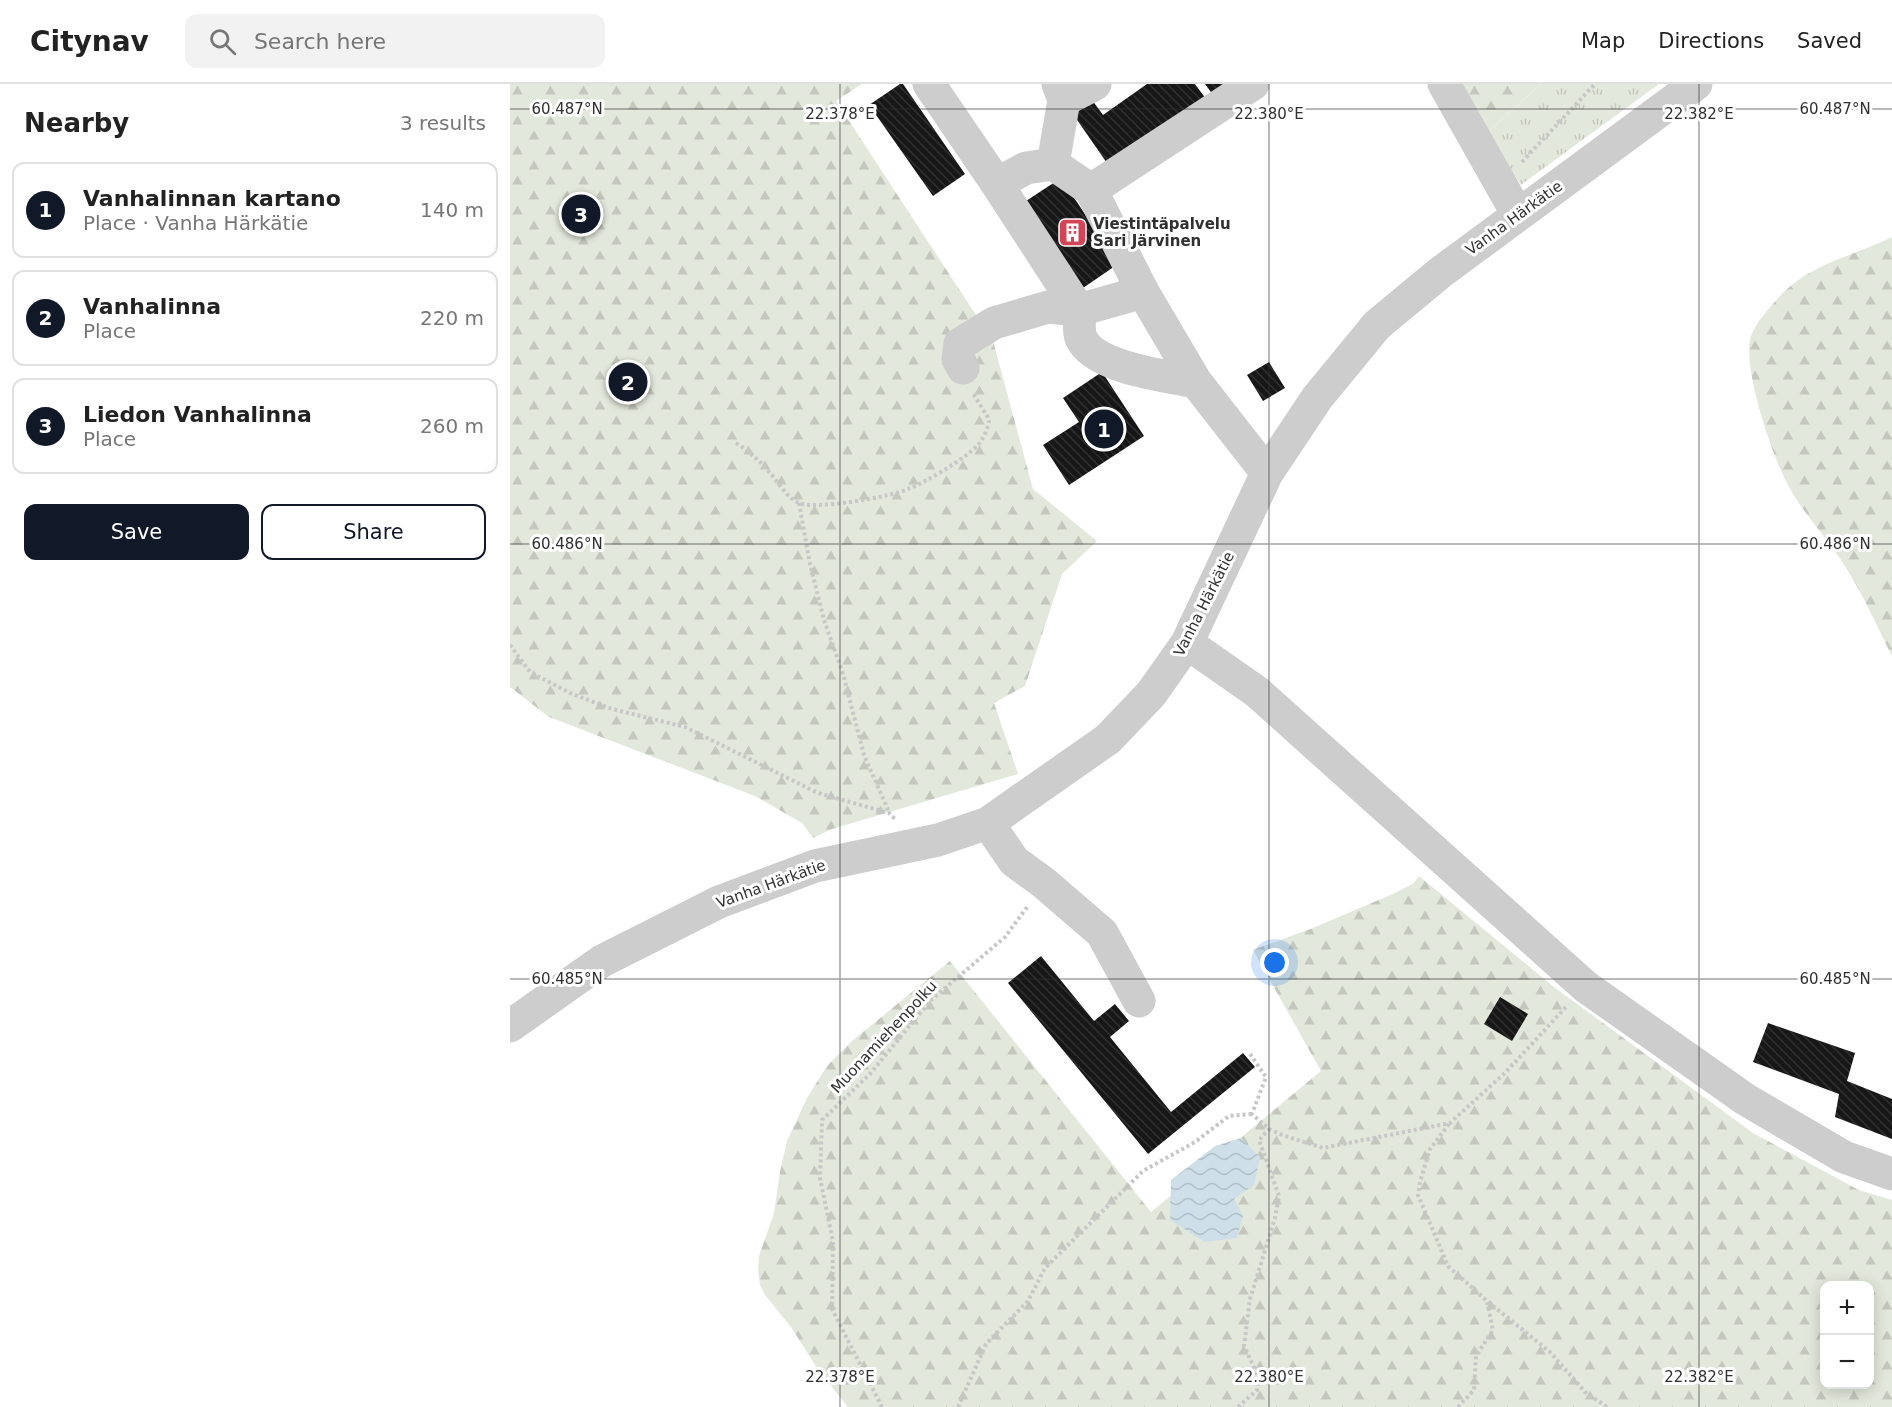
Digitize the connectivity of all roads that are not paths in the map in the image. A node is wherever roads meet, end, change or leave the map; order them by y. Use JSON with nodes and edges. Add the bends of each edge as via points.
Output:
{"nodes":[{"id":1,"x":929,"y":84,"type":"edge"},
{"id":2,"x":1095,"y":84,"type":"edge"},
{"id":3,"x":1253,"y":84,"type":"edge"},
{"id":4,"x":1444,"y":84,"type":"edge"},
{"id":5,"x":1696,"y":84,"type":"edge"},
{"id":6,"x":1061,"y":92,"type":"edge"},
{"id":7,"x":1053,"y":164,"type":"junction"},
{"id":8,"x":997,"y":183,"type":"junction"},
{"id":9,"x":1091,"y":190,"type":"junction"},
{"id":10,"x":1518,"y":215,"type":"junction"},
{"id":11,"x":1143,"y":292,"type":"junction"},
{"id":12,"x":1079,"y":310,"type":"junction"},
{"id":13,"x":963,"y":368,"type":"road end"},
{"id":14,"x":1196,"y":382,"type":"junction"},
{"id":15,"x":1267,"y":473,"type":"junction"},
{"id":16,"x":1187,"y":643,"type":"junction"},
{"id":17,"x":988,"y":823,"type":"junction"},
{"id":18,"x":1139,"y":1001,"type":"dead end"},
{"id":19,"x":510,"y":1026,"type":"edge"},
{"id":20,"x":1892,"y":1174,"type":"edge"}],
"edges":[{"from":1,"to":8,"type":"street"},
{"from":2,"to":6,"type":"street"},
{"from":3,"to":9,"type":"street"},
{"from":4,"to":10,"type":"street"},
{"from":5,"to":10,"type":"street","name":"Vanha Härkätie"},
{"from":6,"to":7,"type":"street"},
{"from":7,"to":8,"type":"street","via":[[1026,168]]},
{"from":7,"to":9,"type":"street"},
{"from":8,"to":12,"type":"street"},
{"from":9,"to":11,"type":"street"},
{"from":10,"to":15,"type":"street","name":"Vanha Härkätie","via":[[1377,325],[1317,398]]},
{"from":11,"to":12,"type":"street"},
{"from":11,"to":14,"type":"street"},
{"from":12,"to":13,"type":"street","via":[[1048,307],[994,323],[960,344],[958,359]]},
{"from":12,"to":14,"type":"street","via":[[1081,338],[1096,356],[1118,365]]},
{"from":14,"to":15,"type":"street"},
{"from":15,"to":16,"type":"street","name":"Vanha Härkätie"},
{"from":16,"to":17,"type":"street","name":"Vanha Härkätie","via":[[1151,694],[1108,739]]},
{"from":16,"to":20,"type":"street","via":[[1257,692],[1586,987],[1745,1099],[1844,1157]]},
{"from":17,"to":18,"type":"street","via":[[1014,861],[1102,933]]},
{"from":17,"to":19,"type":"street","name":"Vanha Härkätie","via":[[938,840],[815,866],[719,902],[602,961]]}]}
